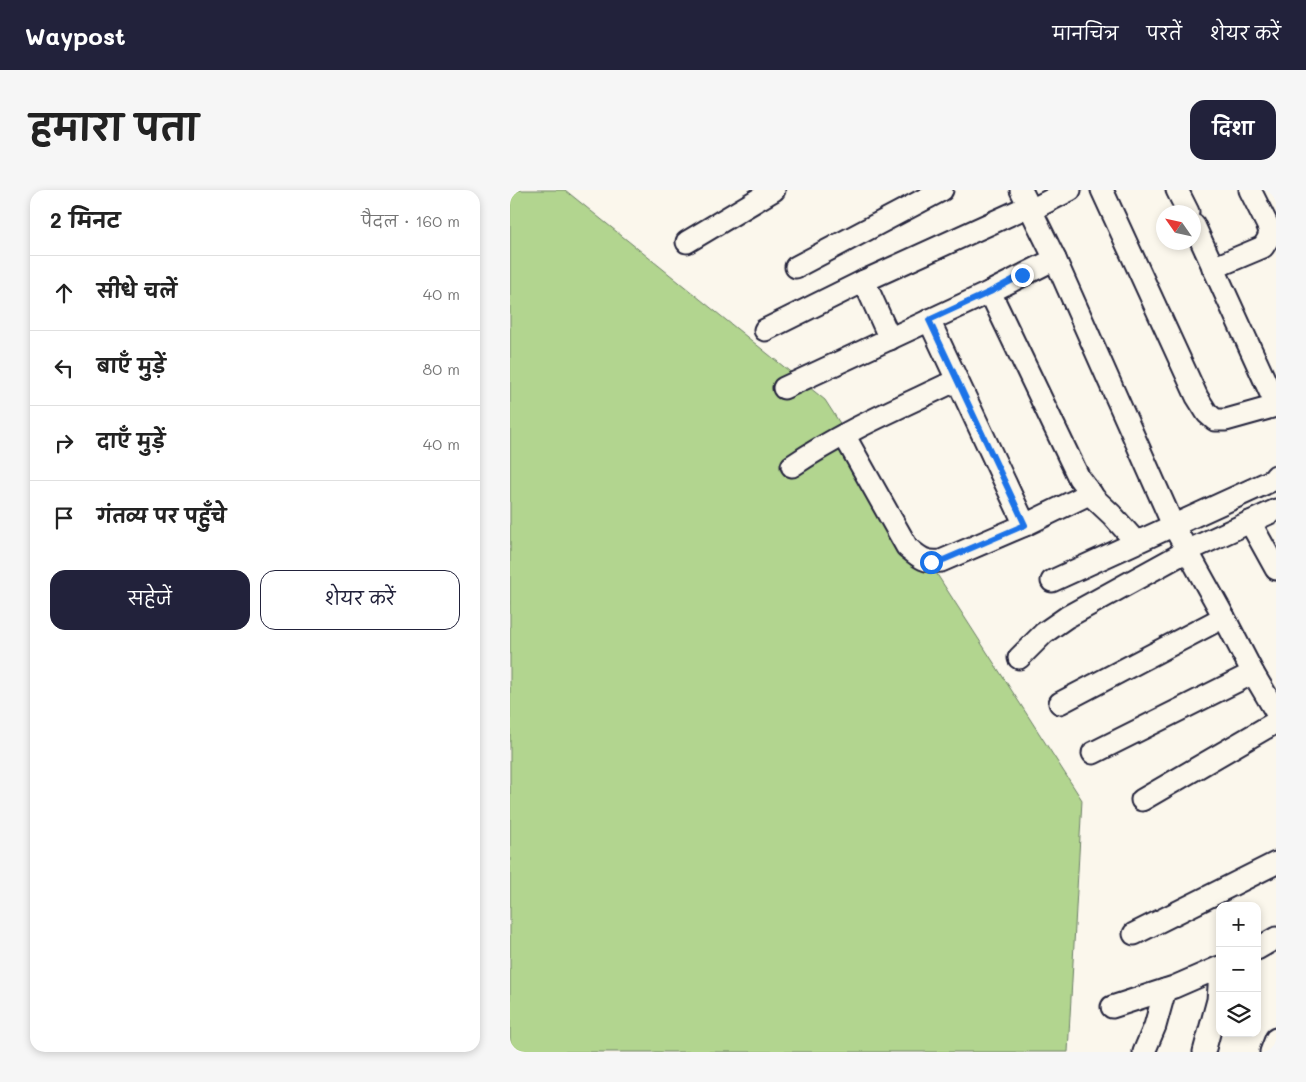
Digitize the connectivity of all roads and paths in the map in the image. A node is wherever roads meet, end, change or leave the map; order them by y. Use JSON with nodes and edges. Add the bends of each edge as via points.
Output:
{"nodes":[{"id":1,"x":942,"y":190,"type":"edge"},
{"id":2,"x":1070,"y":190,"type":"edge"},
{"id":3,"x":1102,"y":190,"type":"edge"},
{"id":4,"x":1177,"y":190,"type":"edge"},
{"id":5,"x":1250,"y":190,"type":"edge"},
{"id":6,"x":766,"y":192,"type":"edge"},
{"id":7,"x":1026,"y":201,"type":"edge"},
{"id":8,"x":1184,"y":205,"type":"edge"},
{"id":9,"x":1201,"y":241,"type":"edge"},
{"id":10,"x":687,"y":242,"type":"dead end"},
{"id":11,"x":1054,"y":259,"type":"junction"},
{"id":12,"x":796,"y":267,"type":"dead end"},
{"id":13,"x":1213,"y":268,"type":"junction"},
{"id":14,"x":864,"y":281,"type":"junction"},
{"id":15,"x":990,"y":292,"type":"junction"},
{"id":16,"x":929,"y":320,"type":"junction"},
{"id":17,"x":765,"y":330,"type":"dead end"},
{"id":18,"x":890,"y":339,"type":"junction"},
{"id":19,"x":956,"y":380,"type":"junction"},
{"id":20,"x":784,"y":388,"type":"dead end"},
{"id":21,"x":1276,"y":405,"type":"edge"},
{"id":22,"x":844,"y":435,"type":"junction"},
{"id":23,"x":792,"y":466,"type":"dead end"},
{"id":24,"x":1276,"y":476,"type":"edge"},
{"id":25,"x":1091,"y":493,"type":"junction"},
{"id":26,"x":1276,"y":510,"type":"edge"},
{"id":27,"x":1250,"y":522,"type":"junction"},
{"id":28,"x":1025,"y":525,"type":"junction"},
{"id":29,"x":1173,"y":525,"type":"junction"},
{"id":30,"x":1136,"y":542,"type":"junction"},
{"id":31,"x":1187,"y":551,"type":"junction"},
{"id":32,"x":1276,"y":569,"type":"edge"},
{"id":33,"x":1052,"y":581,"type":"dead end"},
{"id":34,"x":1224,"y":617,"type":"junction"},
{"id":35,"x":1019,"y":658,"type":"dead end"},
{"id":36,"x":1253,"y":674,"type":"junction"},
{"id":37,"x":1060,"y":703,"type":"dead end"},
{"id":38,"x":1276,"y":712,"type":"edge"},
{"id":39,"x":1276,"y":722,"type":"edge"},
{"id":40,"x":1093,"y":753,"type":"dead end"},
{"id":41,"x":1142,"y":800,"type":"dead end"},
{"id":42,"x":1276,"y":864,"type":"edge"},
{"id":43,"x":1134,"y":934,"type":"dead end"},
{"id":44,"x":1276,"y":938,"type":"edge"},
{"id":45,"x":1259,"y":947,"type":"edge"},
{"id":46,"x":1216,"y":969,"type":"edge"},
{"id":47,"x":1165,"y":990,"type":"junction"},
{"id":48,"x":1219,"y":992,"type":"edge"},
{"id":49,"x":1112,"y":1007,"type":"dead end"},
{"id":50,"x":1276,"y":1039,"type":"edge"},
{"id":51,"x":1144,"y":1052,"type":"edge"},
{"id":52,"x":1204,"y":1052,"type":"edge"},
{"id":53,"x":1271,"y":1052,"type":"edge"}],
"edges":[{"from":1,"to":12,"type":"street"},
{"from":2,"to":7,"type":"street"},
{"from":3,"to":21,"type":"street","via":[[1197,398],[1207,413],[1215,420],[1226,420]]},
{"from":4,"to":8,"type":"street"},
{"from":5,"to":13,"type":"street","via":[[1268,226],[1268,239],[1262,247]]},
{"from":6,"to":10,"type":"street"},
{"from":7,"to":11,"type":"street"},
{"from":7,"to":14,"type":"street"},
{"from":9,"to":13,"type":"street"},
{"from":11,"to":15,"type":"street"},
{"from":11,"to":29,"type":"street"},
{"from":13,"to":21,"type":"street"},
{"from":14,"to":17,"type":"street"},
{"from":14,"to":18,"type":"street"},
{"from":15,"to":16,"type":"street"},
{"from":15,"to":25,"type":"street","via":[[1079,478]]},
{"from":16,"to":18,"type":"street"},
{"from":16,"to":19,"type":"street"},
{"from":18,"to":20,"type":"street"},
{"from":19,"to":22,"type":"street"},
{"from":19,"to":28,"type":"street"},
{"from":22,"to":23,"type":"street"},
{"from":22,"to":28,"type":"street","via":[[907,547],[920,558],[941,561]]},
{"from":24,"to":29,"type":"street"},
{"from":25,"to":28,"type":"street"},
{"from":25,"to":30,"type":"street"},
{"from":26,"to":27,"type":"street"},
{"from":27,"to":31,"type":"street"},
{"from":27,"to":32,"type":"street"},
{"from":29,"to":30,"type":"street"},
{"from":29,"to":31,"type":"street"},
{"from":30,"to":33,"type":"street"},
{"from":31,"to":34,"type":"street"},
{"from":31,"to":35,"type":"street","via":[[1067,617],[1044,633]]},
{"from":34,"to":36,"type":"street"},
{"from":34,"to":37,"type":"street"},
{"from":36,"to":38,"type":"street"},
{"from":36,"to":40,"type":"street"},
{"from":39,"to":41,"type":"street"},
{"from":42,"to":43,"type":"street"},
{"from":44,"to":45,"type":"street"},
{"from":46,"to":47,"type":"street"},
{"from":47,"to":49,"type":"street"},
{"from":47,"to":51,"type":"street"},
{"from":48,"to":52,"type":"street"},
{"from":50,"to":53,"type":"street"}]}
